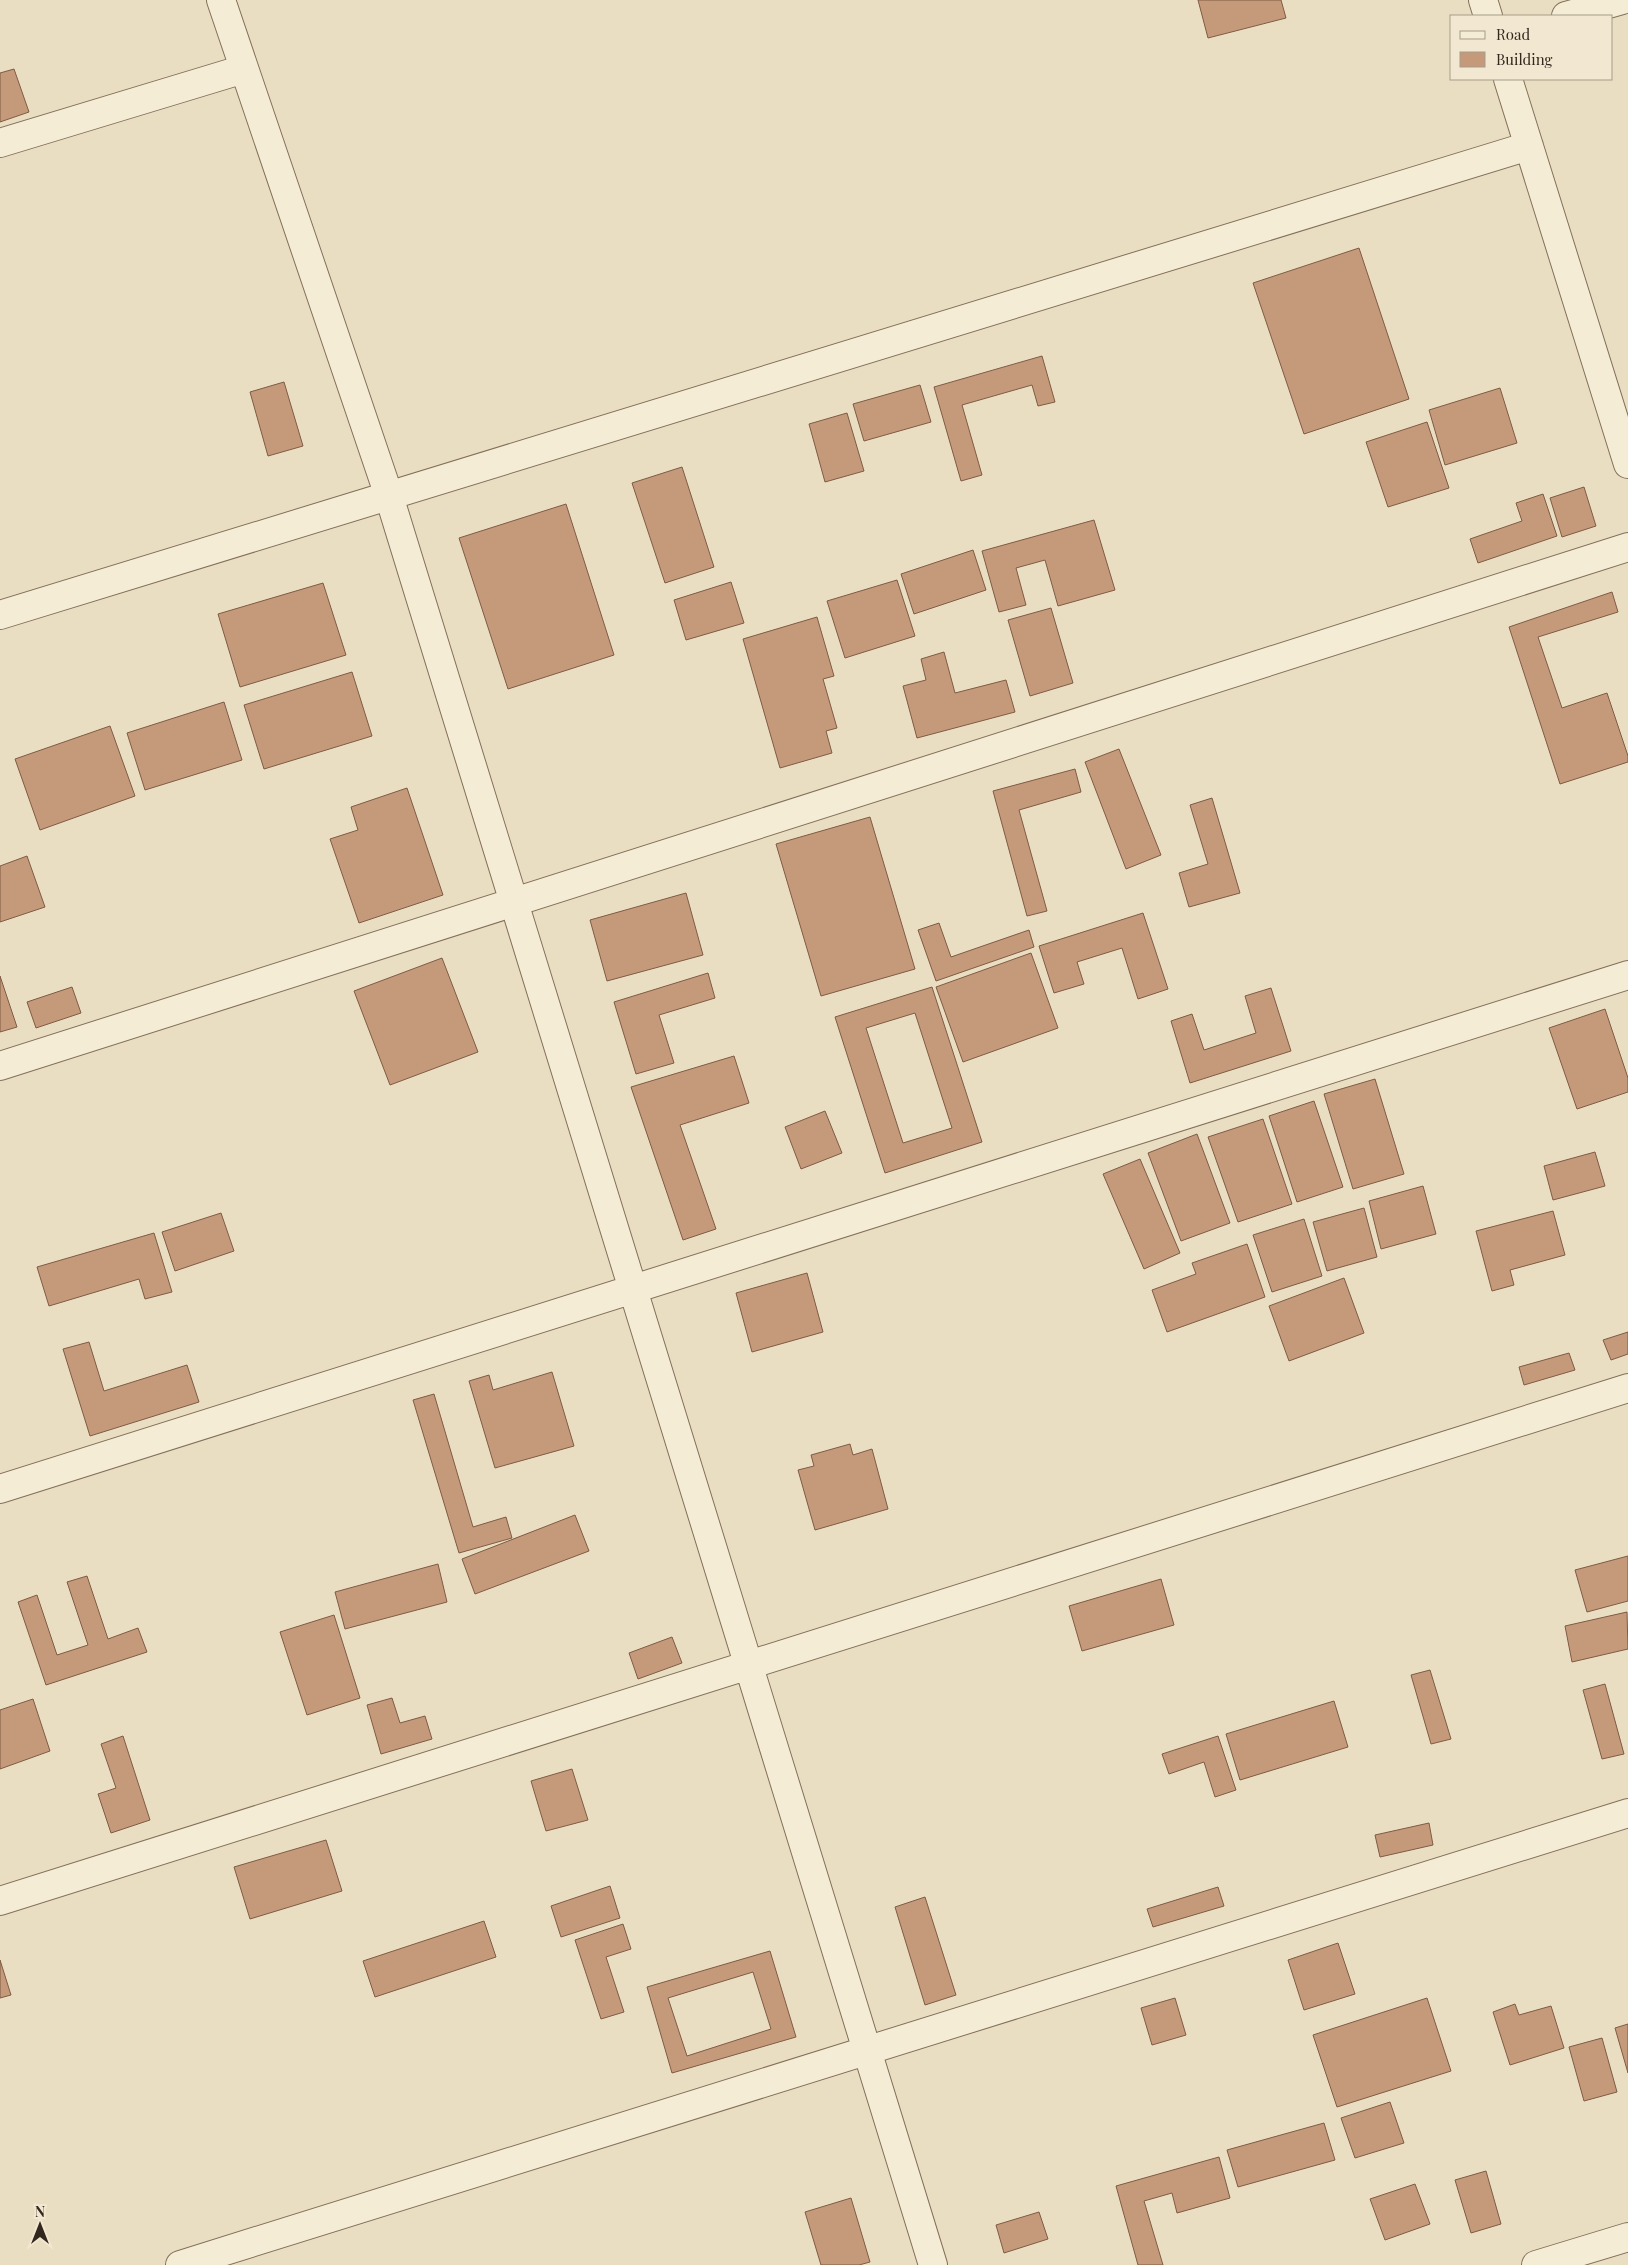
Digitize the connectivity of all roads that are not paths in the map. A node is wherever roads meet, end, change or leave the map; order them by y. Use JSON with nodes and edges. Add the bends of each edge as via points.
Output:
{"nodes":[{"id":1,"x":221,"y":0,"type":"edge"},
{"id":2,"x":1483,"y":0,"type":"edge"},
{"id":3,"x":1622,"y":0,"type":"edge"},
{"id":4,"x":1488,"y":15,"type":"edge"},
{"id":5,"x":1570,"y":15,"type":"edge"},
{"id":6,"x":244,"y":69,"type":"junction"},
{"id":7,"x":1508,"y":80,"type":"edge"},
{"id":8,"x":0,"y":143,"type":"edge"},
{"id":9,"x":1529,"y":146,"type":"junction"},
{"id":10,"x":1626,"y":452,"type":"edge"},
{"id":11,"x":389,"y":496,"type":"junction"},
{"id":12,"x":1628,"y":547,"type":"edge"},
{"id":13,"x":0,"y":615,"type":"edge"},
{"id":14,"x":514,"y":902,"type":"junction"},
{"id":15,"x":1628,"y":975,"type":"edge"},
{"id":16,"x":0,"y":1066,"type":"edge"},
{"id":17,"x":633,"y":1289,"type":"junction"},
{"id":18,"x":1628,"y":1388,"type":"edge"},
{"id":19,"x":0,"y":1489,"type":"edge"},
{"id":20,"x":749,"y":1665,"type":"junction"},
{"id":21,"x":1628,"y":1812,"type":"edge"},
{"id":22,"x":0,"y":1901,"type":"edge"},
{"id":23,"x":867,"y":2050,"type":"junction"},
{"id":24,"x":1628,"y":2237,"type":"edge"},
{"id":25,"x":180,"y":2265,"type":"edge"},
{"id":26,"x":933,"y":2265,"type":"edge"},
{"id":27,"x":1536,"y":2265,"type":"edge"}],
"edges":[{"from":1,"to":6,"type":"street"},
{"from":2,"to":4,"type":"street"},
{"from":3,"to":5,"type":"street"},
{"from":6,"to":8,"type":"street"},
{"from":6,"to":11,"type":"street"},
{"from":7,"to":9,"type":"street"},
{"from":9,"to":10,"type":"street"},
{"from":9,"to":11,"type":"street"},
{"from":11,"to":13,"type":"street"},
{"from":11,"to":14,"type":"street"},
{"from":12,"to":14,"type":"street"},
{"from":14,"to":16,"type":"street"},
{"from":14,"to":17,"type":"street"},
{"from":15,"to":17,"type":"street"},
{"from":17,"to":19,"type":"street"},
{"from":17,"to":20,"type":"street"},
{"from":18,"to":20,"type":"street"},
{"from":20,"to":22,"type":"street"},
{"from":20,"to":23,"type":"street"},
{"from":21,"to":23,"type":"street"},
{"from":23,"to":25,"type":"street"},
{"from":23,"to":26,"type":"street"},
{"from":24,"to":27,"type":"street"}]}
